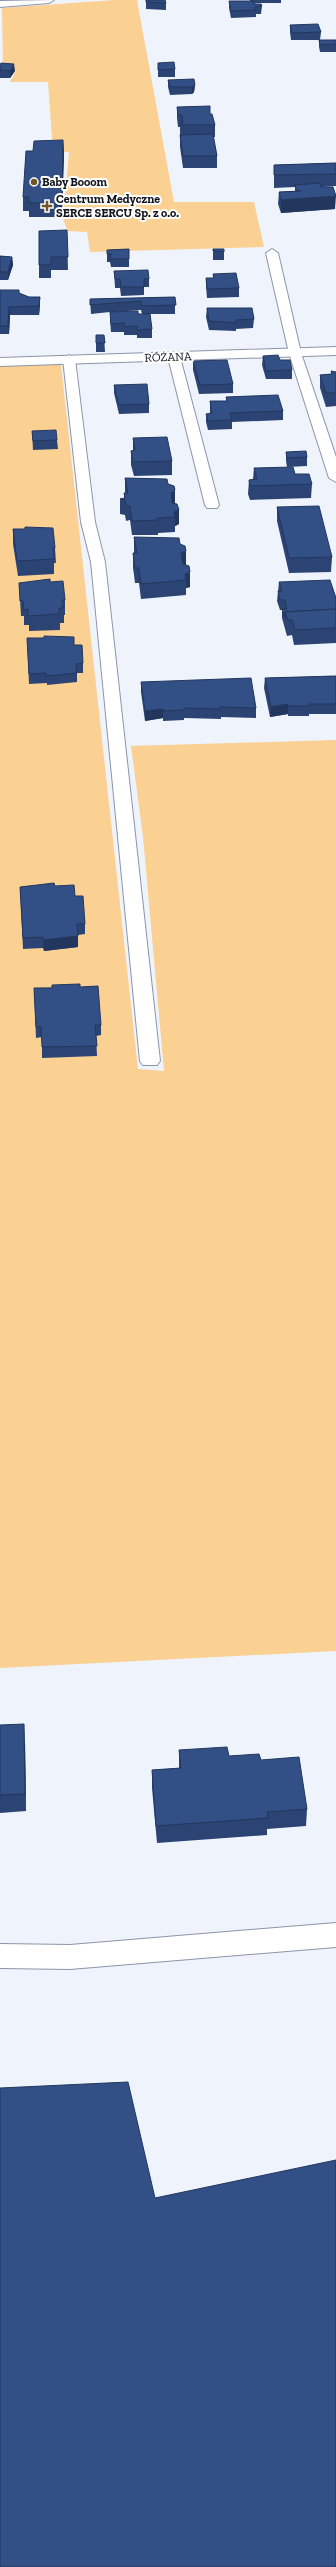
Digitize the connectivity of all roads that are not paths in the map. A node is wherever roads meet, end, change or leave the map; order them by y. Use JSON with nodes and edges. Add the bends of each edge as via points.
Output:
{"nodes":[{"id":1,"x":49,"y":0,"type":"edge"},
{"id":2,"x":0,"y":4,"type":"edge"},
{"id":3,"x":272,"y":253,"type":"dead end"},
{"id":4,"x":336,"y":352,"type":"edge"},
{"id":5,"x":295,"y":353,"type":"junction"},
{"id":6,"x":174,"y":357,"type":"junction"},
{"id":7,"x":69,"y":359,"type":"junction"},
{"id":8,"x":0,"y":362,"type":"edge"},
{"id":9,"x":336,"y":478,"type":"edge"},
{"id":10,"x":212,"y":506,"type":"dead end"},
{"id":11,"x":150,"y":1061,"type":"dead end"},
{"id":12,"x":336,"y":1935,"type":"edge"},
{"id":13,"x":0,"y":1956,"type":"edge"}],
"edges":[{"from":1,"to":2,"type":"street"},
{"from":3,"to":5,"type":"street"},
{"from":4,"to":5,"type":"street","name":"RÓŻANA"},
{"from":5,"to":6,"type":"street","name":"RÓŻANA"},
{"from":5,"to":9,"type":"street"},
{"from":6,"to":7,"type":"street","name":"RÓŻANA"},
{"from":6,"to":10,"type":"street"},
{"from":7,"to":8,"type":"street","name":"RÓŻANA"},
{"from":7,"to":11,"type":"street","via":[[88,522],[98,562]]},
{"from":12,"to":13,"type":"street","via":[[70,1957]]}]}
